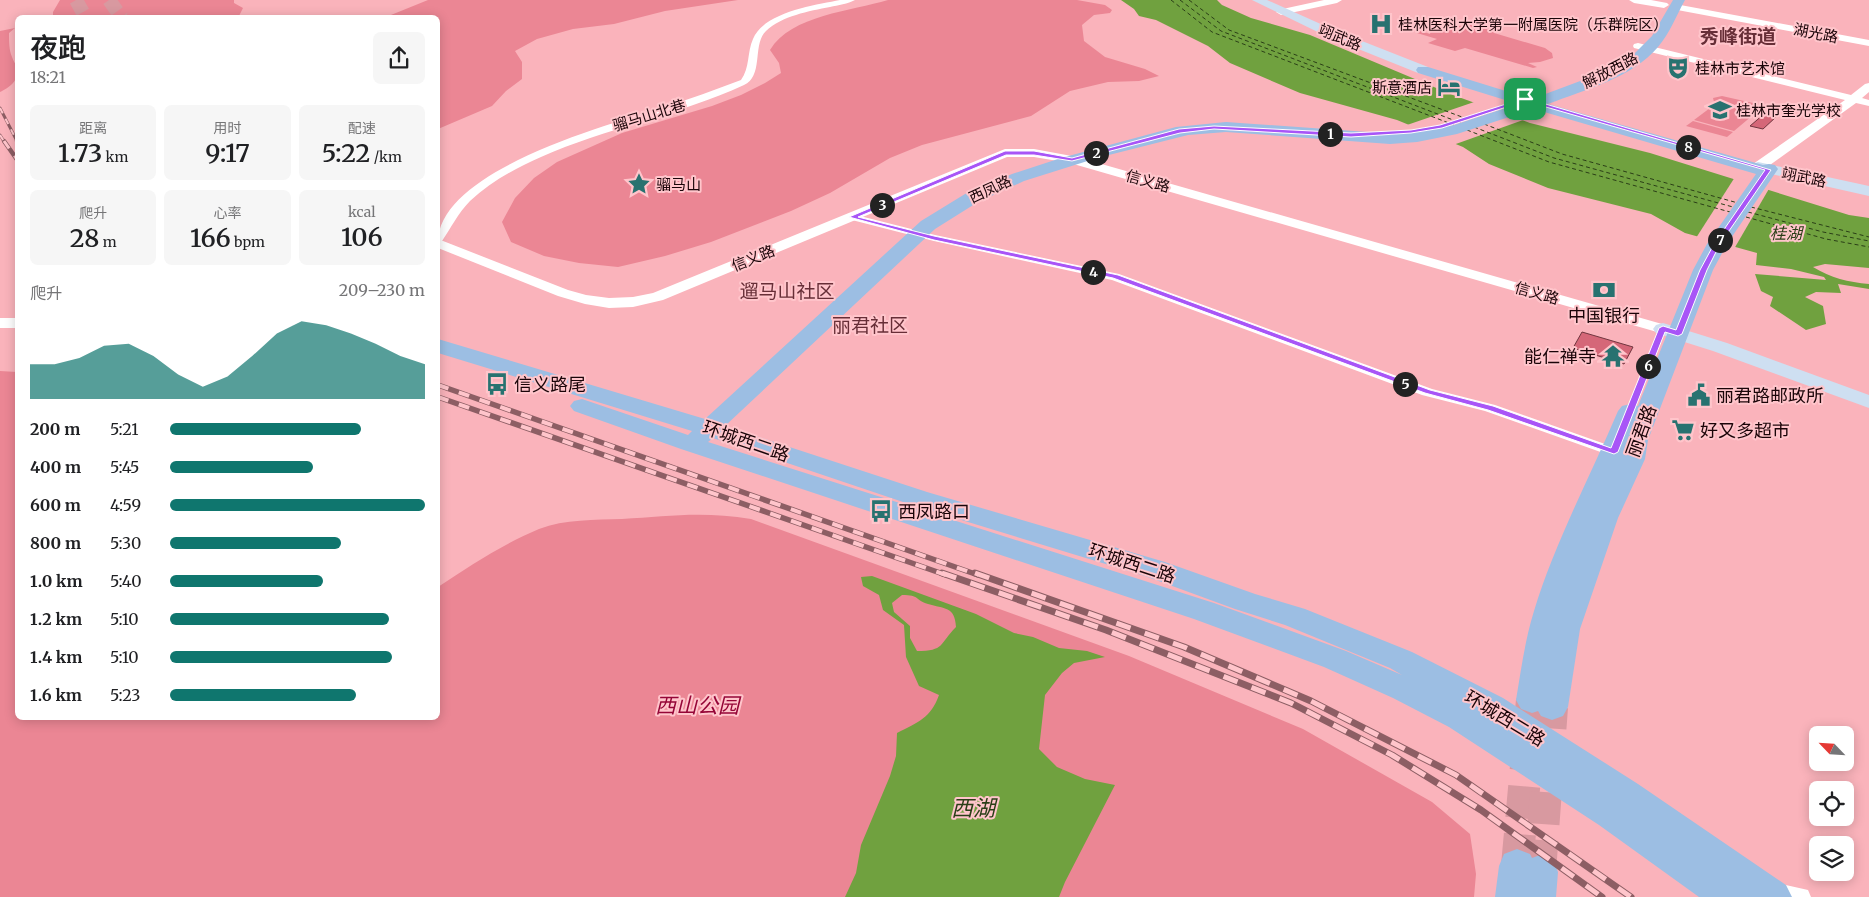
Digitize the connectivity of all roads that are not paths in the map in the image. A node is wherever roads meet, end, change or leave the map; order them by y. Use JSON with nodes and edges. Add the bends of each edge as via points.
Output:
{"nodes":[{"id":1,"x":851,"y":0,"type":"edge"},
{"id":2,"x":1258,"y":0,"type":"edge"},
{"id":3,"x":1337,"y":0,"type":"edge"},
{"id":4,"x":1634,"y":0,"type":"edge"},
{"id":5,"x":1671,"y":3,"type":"edge"},
{"id":6,"x":1281,"y":12,"type":"junction"},
{"id":7,"x":1869,"y":43,"type":"edge"},
{"id":8,"x":1644,"y":47,"type":"junction"},
{"id":9,"x":1423,"y":70,"type":"joint"},
{"id":10,"x":1869,"y":86,"type":"edge"},
{"id":11,"x":1854,"y":99,"type":"junction"},
{"id":12,"x":1869,"y":103,"type":"edge"},
{"id":13,"x":1522,"y":104,"type":"junction"},
{"id":14,"x":1415,"y":134,"type":"joint"},
{"id":15,"x":1072,"y":160,"type":"junction"},
{"id":16,"x":1759,"y":173,"type":"junction"},
{"id":17,"x":1869,"y":191,"type":"edge"},
{"id":18,"x":852,"y":217,"type":"junction"},
{"id":19,"x":918,"y":234,"type":"junction"},
{"id":20,"x":440,"y":238,"type":"edge"},
{"id":21,"x":440,"y":242,"type":"edge"},
{"id":22,"x":0,"y":323,"type":"edge"},
{"id":23,"x":15,"y":323,"type":"edge"},
{"id":24,"x":1671,"y":331,"type":"junction"},
{"id":25,"x":440,"y":347,"type":"edge"},
{"id":26,"x":440,"y":358,"type":"edge"},
{"id":27,"x":1869,"y":402,"type":"edge"},
{"id":28,"x":700,"y":436,"type":"junction"},
{"id":29,"x":1614,"y":452,"type":"junction"},
{"id":30,"x":1769,"y":894,"type":"edge"},
{"id":31,"x":1729,"y":897,"type":"edge"},
{"id":32,"x":1800,"y":897,"type":"edge"}],
"edges":[{"from":1,"to":20,"type":"street","name":"骝马山北巷","via":[[784,17],[766,27],[758,36],[751,75],[744,82],[608,127],[501,173],[467,198]]},
{"from":2,"to":6,"type":"main road","name":"翊武路"},
{"from":3,"to":6,"type":"street"},
{"from":4,"to":5,"type":"street","name":"湖光路"},
{"from":5,"to":7,"type":"street","name":"湖光路"},
{"from":5,"to":8,"type":"main road","name":"解放西路","via":[[1656,40]]},
{"from":6,"to":9,"type":"main road","name":"翊武路"},
{"from":8,"to":11,"type":"street"},
{"from":8,"to":13,"type":"main road","name":"解放西路","via":[[1615,71]]},
{"from":9,"to":13,"type":"main road","name":"翊武路"},
{"from":10,"to":11,"type":"street"},
{"from":11,"to":12,"type":"street"},
{"from":11,"to":16,"type":"street"},
{"from":13,"to":14,"type":"main road","name":"解放西路","via":[[1452,132]]},
{"from":13,"to":16,"type":"main road","name":"翊武路"},
{"from":14,"to":15,"type":"main road","name":"西凤路","via":[[1381,139],[1232,128],[1194,129]]},
{"from":15,"to":18,"type":"street","name":"信义路","via":[[1034,153],[1005,153]]},
{"from":15,"to":19,"type":"main road","name":"西凤路","via":[[985,191],[943,214]]},
{"from":15,"to":24,"type":"street","name":"信义路"},
{"from":16,"to":17,"type":"main road","name":"翊武路"},
{"from":16,"to":24,"type":"main road","name":"丽君路","via":[[1711,243],[1703,270]]},
{"from":18,"to":19,"type":"street"},
{"from":18,"to":21,"type":"street","name":"信义路","via":[[656,297],[633,302],[609,303],[563,294]]},
{"from":19,"to":28,"type":"main road","name":"西凤路"},
{"from":19,"to":29,"type":"street","via":[[1115,277],[1427,392],[1490,408]]},
{"from":22,"to":23,"type":"street"},
{"from":24,"to":27,"type":"main road","name":"信义路"},
{"from":24,"to":29,"type":"main road","name":"丽君路"},
{"from":24,"to":29,"type":"main road","name":"丽君路","via":[[1632,459],[1572,604],[1542,704],[1542,640],[1552,600]]},
{"from":25,"to":28,"type":"main road","name":"环城西二路"},
{"from":26,"to":28,"type":"main road","name":"环城西二路"},
{"from":28,"to":30,"type":"main road","name":"环城西二路","via":[[1155,569],[1295,617],[1401,660],[1492,707],[1626,794]]},
{"from":28,"to":31,"type":"main road","name":"环城西二路","via":[[1204,611],[1335,659],[1404,689],[1460,718],[1611,814]]},
{"from":30,"to":32,"type":"street"}]}
